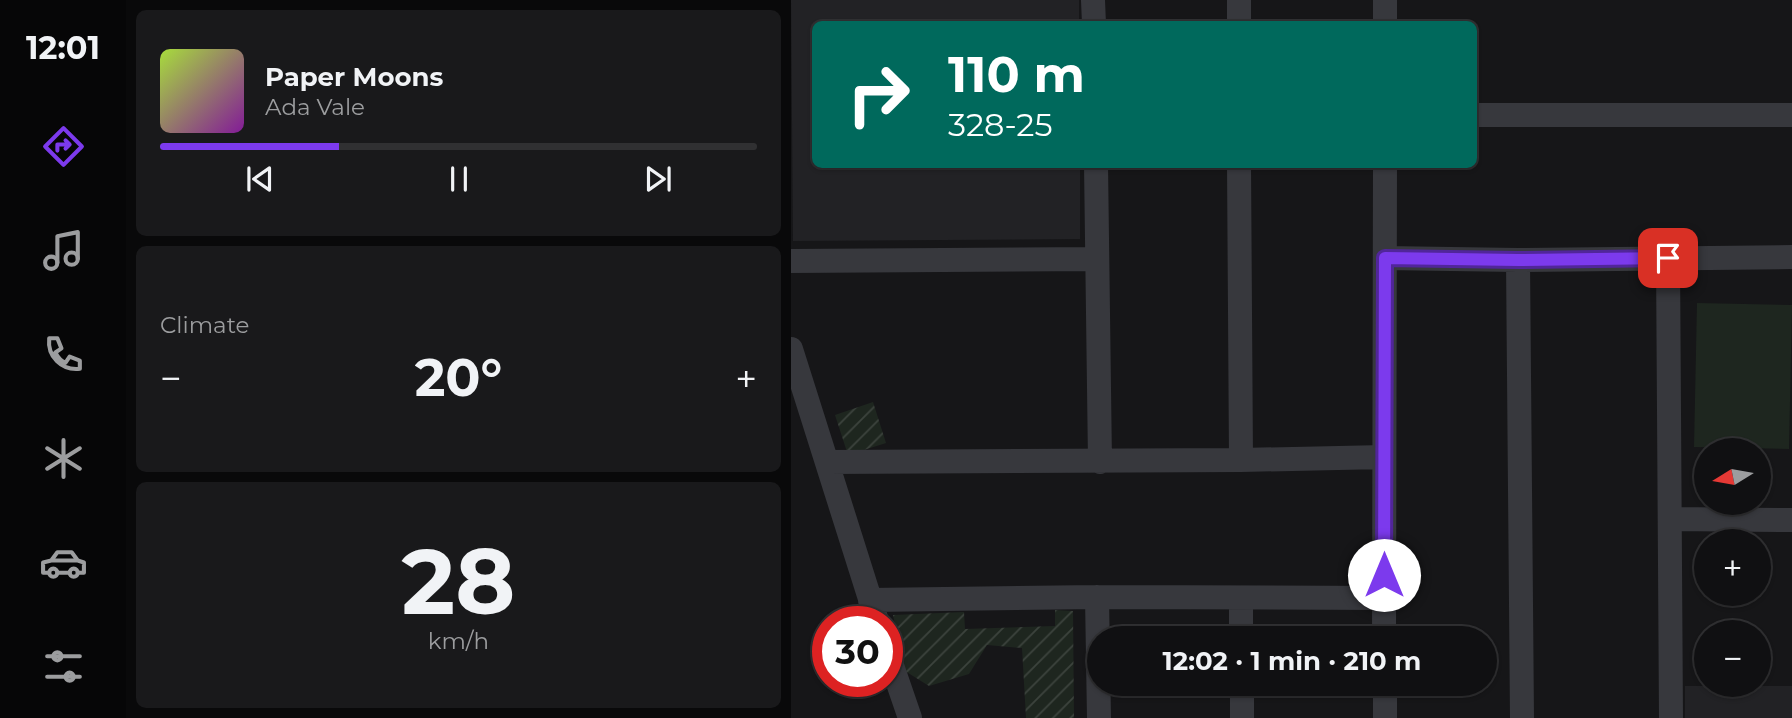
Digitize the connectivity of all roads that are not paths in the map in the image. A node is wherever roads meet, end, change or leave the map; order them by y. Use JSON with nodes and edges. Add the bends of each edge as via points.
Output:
{"nodes":[{"id":1,"x":1093,"y":0,"type":"edge"},
{"id":2,"x":1239,"y":0,"type":"edge"},
{"id":3,"x":1385,"y":0,"type":"edge"},
{"id":4,"x":1094,"y":21,"type":"edge"},
{"id":5,"x":1239,"y":21,"type":"edge"},
{"id":6,"x":1385,"y":21,"type":"edge"},
{"id":7,"x":1477,"y":115,"type":"edge"},
{"id":8,"x":1792,"y":116,"type":"edge"},
{"id":9,"x":1096,"y":168,"type":"edge"},
{"id":10,"x":1240,"y":168,"type":"edge"},
{"id":11,"x":1385,"y":168,"type":"edge"},
{"id":12,"x":1792,"y":257,"type":"edge"},
{"id":13,"x":1385,"y":258,"type":"junction"},
{"id":14,"x":1668,"y":258,"type":"junction"},
{"id":15,"x":1097,"y":259,"type":"junction"},
{"id":16,"x":1518,"y":260,"type":"junction"},
{"id":17,"x":791,"y":261,"type":"edge"},
{"id":18,"x":791,"y":349,"type":"edge"},
{"id":19,"x":1384,"y":457,"type":"junction"},
{"id":20,"x":1241,"y":460,"type":"junction"},
{"id":21,"x":1100,"y":462,"type":"junction"},
{"id":22,"x":827,"y":463,"type":"junction"},
{"id":23,"x":1670,"y":519,"type":"junction"},
{"id":24,"x":1792,"y":520,"type":"edge"},
{"id":25,"x":1097,"y":597,"type":"junction"},
{"id":26,"x":1241,"y":598,"type":"junction"},
{"id":27,"x":1384,"y":598,"type":"junction"},
{"id":28,"x":872,"y":606,"type":"edge"},
{"id":29,"x":903,"y":609,"type":"edge"},
{"id":30,"x":1241,"y":626,"type":"edge"},
{"id":31,"x":1384,"y":626,"type":"edge"},
{"id":32,"x":1242,"y":696,"type":"edge"},
{"id":33,"x":1385,"y":696,"type":"edge"},
{"id":34,"x":902,"y":697,"type":"edge"},
{"id":35,"x":909,"y":718,"type":"edge"},
{"id":36,"x":1099,"y":718,"type":"edge"},
{"id":37,"x":1242,"y":718,"type":"edge"},
{"id":38,"x":1385,"y":718,"type":"edge"},
{"id":39,"x":1522,"y":718,"type":"edge"},
{"id":40,"x":1671,"y":718,"type":"edge"}],
"edges":[{"from":1,"to":4,"type":"street"},
{"from":2,"to":5,"type":"street"},
{"from":3,"to":6,"type":"street"},
{"from":7,"to":8,"type":"street"},
{"from":9,"to":15,"type":"street"},
{"from":10,"to":20,"type":"street"},
{"from":11,"to":13,"type":"street"},
{"from":12,"to":14,"type":"street"},
{"from":13,"to":16,"type":"street"},
{"from":13,"to":19,"type":"street"},
{"from":14,"to":16,"type":"street"},
{"from":14,"to":23,"type":"street"},
{"from":15,"to":17,"type":"street"},
{"from":15,"to":21,"type":"street"},
{"from":16,"to":39,"type":"street"},
{"from":18,"to":22,"type":"street"},
{"from":19,"to":20,"type":"street"},
{"from":19,"to":27,"type":"street"},
{"from":20,"to":21,"type":"street"},
{"from":21,"to":22,"type":"street"},
{"from":22,"to":28,"type":"street"},
{"from":23,"to":24,"type":"street"},
{"from":23,"to":40,"type":"street"},
{"from":25,"to":26,"type":"street"},
{"from":25,"to":29,"type":"street"},
{"from":25,"to":36,"type":"street"},
{"from":26,"to":27,"type":"street"},
{"from":26,"to":30,"type":"street"},
{"from":27,"to":31,"type":"street"},
{"from":32,"to":37,"type":"street"},
{"from":33,"to":38,"type":"street"},
{"from":34,"to":35,"type":"street"}]}
